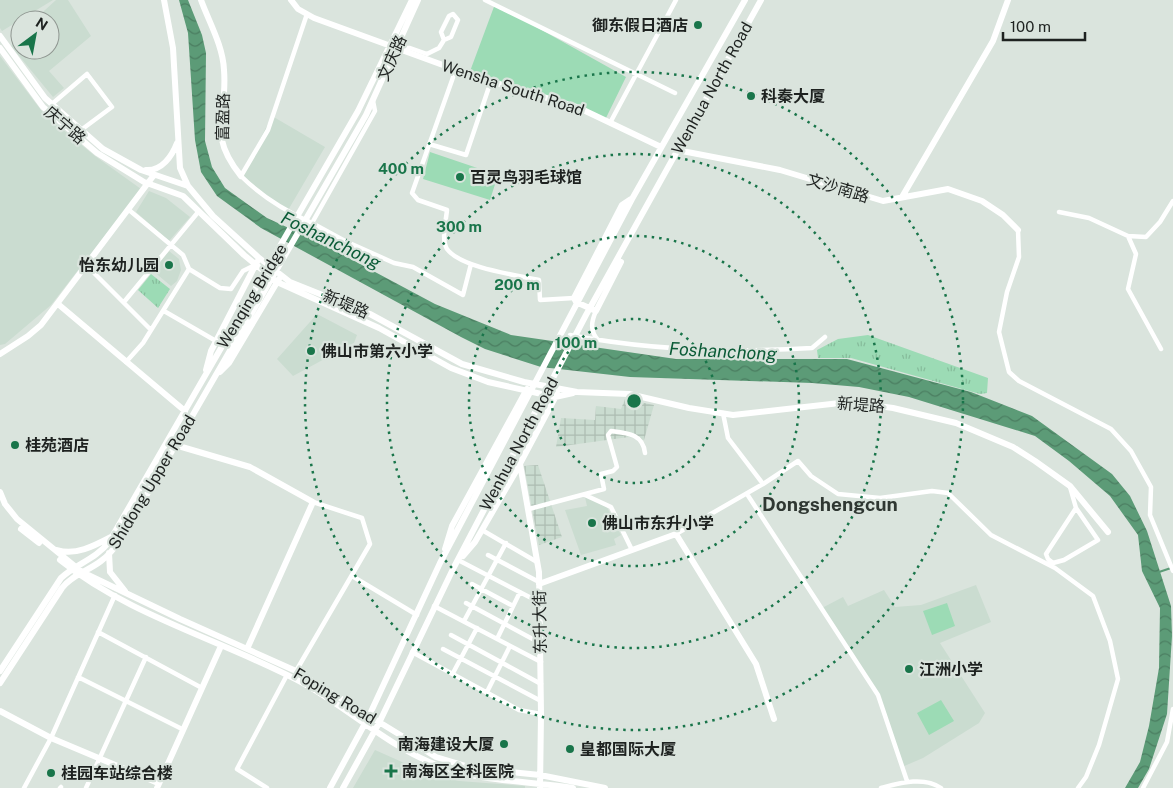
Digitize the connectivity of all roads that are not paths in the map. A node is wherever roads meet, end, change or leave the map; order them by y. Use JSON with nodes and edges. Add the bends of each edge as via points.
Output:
{"nodes":[{"id":1,"x":164,"y":0,"type":"edge"},
{"id":2,"x":201,"y":0,"type":"edge"},
{"id":3,"x":291,"y":0,"type":"edge"},
{"id":4,"x":412,"y":0,"type":"edge"},
{"id":5,"x":418,"y":0,"type":"edge"},
{"id":6,"x":485,"y":0,"type":"edge"},
{"id":7,"x":676,"y":0,"type":"edge"},
{"id":8,"x":745,"y":0,"type":"edge"},
{"id":9,"x":761,"y":0,"type":"edge"},
{"id":10,"x":1008,"y":0,"type":"edge"},
{"id":11,"x":307,"y":14,"type":"junction"},
{"id":12,"x":0,"y":36,"type":"edge"},
{"id":13,"x":444,"y":40,"type":"junction"},
{"id":14,"x":393,"y":47,"type":"junction"},
{"id":15,"x":0,"y":48,"type":"edge"},
{"id":16,"x":456,"y":69,"type":"junction"},
{"id":17,"x":636,"y":74,"type":"junction"},
{"id":18,"x":490,"y":81,"type":"junction"},
{"id":19,"x":675,"y":93,"type":"dead end"},
{"id":20,"x":373,"y":101,"type":"junction"},
{"id":21,"x":52,"y":104,"type":"junction"},
{"id":22,"x":366,"y":115,"type":"joint"},
{"id":23,"x":610,"y":123,"type":"junction"},
{"id":24,"x":81,"y":130,"type":"junction"},
{"id":25,"x":179,"y":139,"type":"junction"},
{"id":26,"x":430,"y":144,"type":"junction"},
{"id":27,"x":661,"y":147,"type":"junction"},
{"id":28,"x":677,"y":150,"type":"junction"},
{"id":29,"x":141,"y":170,"type":"junction"},
{"id":30,"x":154,"y":174,"type":"junction"},
{"id":31,"x":240,"y":176,"type":"junction"},
{"id":32,"x":148,"y":184,"type":"junction"},
{"id":33,"x":188,"y":186,"type":"junction"},
{"id":34,"x":182,"y":196,"type":"junction"},
{"id":35,"x":902,"y":197,"type":"junction"},
{"id":36,"x":632,"y":199,"type":"junction"},
{"id":37,"x":1173,"y":201,"type":"edge"},
{"id":38,"x":646,"y":207,"type":"junction"},
{"id":39,"x":129,"y":210,"type":"junction"},
{"id":40,"x":199,"y":211,"type":"junction"},
{"id":41,"x":1059,"y":212,"type":"dead end"},
{"id":42,"x":312,"y":223,"type":"junction"},
{"id":43,"x":1018,"y":230,"type":"joint"},
{"id":44,"x":1128,"y":236,"type":"junction"},
{"id":45,"x":170,"y":244,"type":"junction"},
{"id":46,"x":259,"y":258,"type":"junction"},
{"id":47,"x":471,"y":264,"type":"junction"},
{"id":48,"x":86,"y":265,"type":"junction"},
{"id":49,"x":255,"y":265,"type":"junction"},
{"id":50,"x":189,"y":269,"type":"junction"},
{"id":51,"x":282,"y":276,"type":"junction"},
{"id":52,"x":277,"y":282,"type":"junction"},
{"id":53,"x":574,"y":298,"type":"junction"},
{"id":54,"x":124,"y":302,"type":"junction"},
{"id":55,"x":58,"y":304,"type":"junction"},
{"id":56,"x":164,"y":311,"type":"junction"},
{"id":57,"x":596,"y":311,"type":"junction"},
{"id":58,"x":151,"y":330,"type":"junction"},
{"id":59,"x":570,"y":335,"type":"dead end"},
{"id":60,"x":825,"y":337,"type":"dead end"},
{"id":61,"x":598,"y":340,"type":"junction"},
{"id":62,"x":216,"y":341,"type":"junction"},
{"id":63,"x":1161,"y":349,"type":"dead end"},
{"id":64,"x":0,"y":354,"type":"edge"},
{"id":65,"x":126,"y":362,"type":"junction"},
{"id":66,"x":205,"y":376,"type":"junction"},
{"id":67,"x":214,"y":378,"type":"junction"},
{"id":68,"x":530,"y":383,"type":"junction"},
{"id":69,"x":559,"y":388,"type":"junction"},
{"id":70,"x":526,"y":390,"type":"junction"},
{"id":71,"x":576,"y":392,"type":"junction"},
{"id":72,"x":555,"y":397,"type":"junction"},
{"id":73,"x":185,"y":411,"type":"junction"},
{"id":74,"x":723,"y":413,"type":"junction"},
{"id":75,"x":175,"y":445,"type":"junction"},
{"id":76,"x":646,"y":453,"type":"dead end"},
{"id":77,"x":520,"y":464,"type":"junction"},
{"id":78,"x":763,"y":484,"type":"junction"},
{"id":79,"x":1070,"y":486,"type":"junction"},
{"id":80,"x":0,"y":492,"type":"edge"},
{"id":81,"x":583,"y":494,"type":"junction"},
{"id":82,"x":747,"y":494,"type":"junction"},
{"id":83,"x":0,"y":500,"type":"edge"},
{"id":84,"x":313,"y":502,"type":"junction"},
{"id":85,"x":1076,"y":508,"type":"junction"},
{"id":86,"x":529,"y":509,"type":"junction"},
{"id":87,"x":479,"y":528,"type":"junction"},
{"id":88,"x":1108,"y":532,"type":"dead end"},
{"id":89,"x":676,"y":534,"type":"junction"},
{"id":90,"x":112,"y":536,"type":"junction"},
{"id":91,"x":506,"y":543,"type":"junction"},
{"id":92,"x":52,"y":548,"type":"junction"},
{"id":93,"x":632,"y":550,"type":"junction"},
{"id":94,"x":110,"y":553,"type":"junction"},
{"id":95,"x":488,"y":555,"type":"dead end"},
{"id":96,"x":497,"y":560,"type":"junction"},
{"id":97,"x":460,"y":561,"type":"junction"},
{"id":98,"x":537,"y":562,"type":"junction"},
{"id":99,"x":440,"y":563,"type":"junction"},
{"id":100,"x":73,"y":568,"type":"junction"},
{"id":101,"x":453,"y":570,"type":"junction"},
{"id":102,"x":1173,"y":571,"type":"edge"},
{"id":103,"x":80,"y":573,"type":"junction"},
{"id":104,"x":352,"y":576,"type":"junction"},
{"id":105,"x":488,"y":576,"type":"junction"},
{"id":106,"x":539,"y":583,"type":"junction"},
{"id":107,"x":472,"y":584,"type":"dead end"},
{"id":108,"x":481,"y":589,"type":"junction"},
{"id":109,"x":520,"y":592,"type":"junction"},
{"id":110,"x":128,"y":594,"type":"junction"},
{"id":111,"x":115,"y":595,"type":"junction"},
{"id":112,"x":540,"y":602,"type":"junction"},
{"id":113,"x":466,"y":603,"type":"dead end"},
{"id":114,"x":434,"y":606,"type":"junction"},
{"id":115,"x":472,"y":606,"type":"junction"},
{"id":116,"x":513,"y":606,"type":"junction"},
{"id":117,"x":417,"y":615,"type":"junction"},
{"id":118,"x":464,"y":621,"type":"junction"},
{"id":119,"x":504,"y":624,"type":"junction"},
{"id":120,"x":477,"y":628,"type":"junction"},
{"id":121,"x":98,"y":632,"type":"junction"},
{"id":122,"x":451,"y":635,"type":"dead end"},
{"id":123,"x":497,"y":639,"type":"junction"},
{"id":124,"x":540,"y":643,"type":"junction"},
{"id":125,"x":468,"y":644,"type":"junction"},
{"id":126,"x":221,"y":646,"type":"junction"},
{"id":127,"x":510,"y":646,"type":"junction"},
{"id":128,"x":247,"y":649,"type":"junction"},
{"id":129,"x":443,"y":649,"type":"dead end"},
{"id":130,"x":412,"y":652,"type":"junction"},
{"id":131,"x":146,"y":657,"type":"junction"},
{"id":132,"x":460,"y":659,"type":"junction"},
{"id":133,"x":502,"y":662,"type":"junction"},
{"id":134,"x":541,"y":662,"type":"junction"},
{"id":135,"x":0,"y":671,"type":"edge"},
{"id":136,"x":296,"y":671,"type":"junction"},
{"id":137,"x":453,"y":673,"type":"junction"},
{"id":138,"x":287,"y":675,"type":"junction"},
{"id":139,"x":78,"y":677,"type":"junction"},
{"id":140,"x":494,"y":677,"type":"junction"},
{"id":141,"x":0,"y":683,"type":"edge"},
{"id":142,"x":541,"y":684,"type":"junction"},
{"id":143,"x":202,"y":688,"type":"junction"},
{"id":144,"x":487,"y":692,"type":"junction"},
{"id":145,"x":125,"y":701,"type":"junction"},
{"id":146,"x":541,"y":701,"type":"junction"},
{"id":147,"x":1173,"y":708,"type":"edge"},
{"id":148,"x":0,"y":711,"type":"edge"},
{"id":149,"x":541,"y":714,"type":"junction"},
{"id":150,"x":369,"y":716,"type":"junction"},
{"id":151,"x":774,"y":719,"type":"dead end"},
{"id":152,"x":379,"y":723,"type":"junction"},
{"id":153,"x":365,"y":724,"type":"junction"},
{"id":154,"x":182,"y":730,"type":"junction"},
{"id":155,"x":374,"y":730,"type":"junction"},
{"id":156,"x":51,"y":738,"type":"junction"},
{"id":157,"x":98,"y":758,"type":"junction"},
{"id":158,"x":540,"y":775,"type":"junction"},
{"id":159,"x":907,"y":781,"type":"junction"},
{"id":160,"x":540,"y":785,"type":"edge"},
{"id":161,"x":158,"y":786,"type":"edge"},
{"id":162,"x":24,"y":788,"type":"edge"},
{"id":163,"x":86,"y":788,"type":"edge"},
{"id":164,"x":267,"y":788,"type":"edge"},
{"id":165,"x":330,"y":788,"type":"edge"},
{"id":166,"x":343,"y":788,"type":"edge"},
{"id":167,"x":573,"y":788,"type":"edge"},
{"id":168,"x":605,"y":788,"type":"edge"},
{"id":169,"x":881,"y":788,"type":"edge"},
{"id":170,"x":941,"y":788,"type":"edge"},
{"id":171,"x":1078,"y":788,"type":"edge"},
{"id":172,"x":1143,"y":788,"type":"edge"}],
"edges":[{"from":1,"to":25,"type":"main road","name":"新堤路","via":[[173,48]]},
{"from":2,"to":31,"type":"main road","name":"富盈路","via":[[224,68],[220,133],[223,150]]},
{"from":3,"to":11,"type":"main road"},
{"from":4,"to":14,"type":"main road"},
{"from":5,"to":14,"type":"main road","name":"文庆路"},
{"from":6,"to":17,"type":"street"},
{"from":7,"to":17,"type":"street"},
{"from":8,"to":27,"type":"main road","name":"Wenhua North Road"},
{"from":9,"to":28,"type":"main road","name":"Wenhua North Road"},
{"from":10,"to":35,"type":"main road","via":[[993,41]]},
{"from":11,"to":14,"type":"main road","name":"Wensha South Road"},
{"from":11,"to":31,"type":"street","via":[[268,130]]},
{"from":12,"to":21,"type":"main road","name":"庆宁路"},
{"from":13,"to":13,"type":"street","via":[[451,37],[458,20],[452,14],[441,32]]},
{"from":13,"to":14,"type":"street","via":[[439,48],[427,54]]},
{"from":14,"to":16,"type":"main road","name":"Wensha South Road"},
{"from":14,"to":20,"type":"main road","name":"文庆路"},
{"from":14,"to":66,"type":"main road","name":"Wenqing Bridge"},
{"from":15,"to":32,"type":"main road","name":"庆宁路","via":[[43,107],[97,153]]},
{"from":16,"to":18,"type":"main road","name":"Wensha South Road"},
{"from":16,"to":26,"type":"street"},
{"from":17,"to":19,"type":"street"},
{"from":17,"to":23,"type":"street"},
{"from":18,"to":23,"type":"main road","name":"Wensha South Road","via":[[577,107]]},
{"from":18,"to":26,"type":"street","via":[[466,155]]},
{"from":20,"to":22,"type":"main road","name":"文庆路"},
{"from":20,"to":42,"type":"street","via":[[375,111]]},
{"from":21,"to":24,"type":"main road","name":"庆宁路"},
{"from":21,"to":24,"type":"street","via":[[87,74],[112,107]]},
{"from":22,"to":67,"type":"main road","name":"Wenqing Bridge"},
{"from":23,"to":27,"type":"main road","name":"Wensha South Road"},
{"from":24,"to":29,"type":"main road","name":"庆宁路","via":[[103,149]]},
{"from":25,"to":29,"type":"main road","via":[[173,154],[163,164],[153,171]]},
{"from":25,"to":33,"type":"main road","name":"新堤路","via":[[180,168]]},
{"from":26,"to":47,"type":"street","via":[[412,193],[418,200],[447,210],[444,240],[447,248],[460,261]]},
{"from":27,"to":36,"type":"main road","name":"Wenhua North Road"},
{"from":28,"to":35,"type":"main road","name":"文沙南路","via":[[780,170],[883,201]]},
{"from":28,"to":38,"type":"main road","name":"Wenhua North Road"},
{"from":29,"to":30,"type":"main road","name":"庆宁路"},
{"from":30,"to":32,"type":"main road"},
{"from":30,"to":33,"type":"main road","name":"庆宁路"},
{"from":31,"to":42,"type":"street","name":"富盈路","via":[[284,210]]},
{"from":32,"to":34,"type":"main road","name":"新堤路"},
{"from":32,"to":39,"type":"main road"},
{"from":33,"to":34,"type":"main road"},
{"from":33,"to":46,"type":"main road","name":"新堤路","via":[[213,216]]},
{"from":34,"to":40,"type":"main road","name":"新堤路"},
{"from":35,"to":43,"type":"main road","name":"文沙南路","via":[[948,189],[982,202],[1003,215]]},
{"from":36,"to":53,"type":"main road","via":[[622,205]]},
{"from":36,"to":99,"type":"main road"},
{"from":37,"to":44,"type":"street","via":[[1146,237]]},
{"from":38,"to":57,"type":"main road","via":[[644,218]]},
{"from":38,"to":87,"type":"main road","name":"Wenhua North Road"},
{"from":39,"to":45,"type":"street"},
{"from":39,"to":48,"type":"main road"},
{"from":40,"to":45,"type":"street"},
{"from":40,"to":49,"type":"main road","name":"新堤路"},
{"from":41,"to":44,"type":"street","via":[[1089,218]]},
{"from":42,"to":47,"type":"street","name":"富盈路","via":[[394,263],[413,267],[463,295]]},
{"from":43,"to":102,"type":"street","via":[[1019,257],[1007,292],[999,332],[1009,372],[1019,381],[1111,429],[1131,451],[1151,487],[1150,515]]},
{"from":44,"to":63,"type":"street","via":[[1136,254],[1128,289]]},
{"from":45,"to":50,"type":"street","via":[[183,255]]},
{"from":45,"to":54,"type":"street"},
{"from":46,"to":49,"type":"main road"},
{"from":46,"to":51,"type":"main road","name":"新堤路"},
{"from":47,"to":53,"type":"street","via":[[539,280],[540,300]]},
{"from":48,"to":54,"type":"street"},
{"from":48,"to":55,"type":"main road"},
{"from":49,"to":50,"type":"street","via":[[243,271],[231,288],[220,288]]},
{"from":49,"to":52,"type":"main road","name":"新堤路"},
{"from":49,"to":62,"type":"main road"},
{"from":50,"to":56,"type":"street"},
{"from":51,"to":52,"type":"main road"},
{"from":51,"to":68,"type":"main road","name":"新堤路","via":[[370,314],[462,364]]},
{"from":52,"to":67,"type":"main road","via":[[230,363]]},
{"from":52,"to":70,"type":"main road","name":"新堤路","via":[[378,328],[451,368],[488,382]]},
{"from":53,"to":57,"type":"main road"},
{"from":54,"to":58,"type":"street"},
{"from":55,"to":64,"type":"main road","via":[[28,336]]},
{"from":55,"to":65,"type":"main road"},
{"from":56,"to":58,"type":"street"},
{"from":56,"to":62,"type":"street"},
{"from":57,"to":61,"type":"street","via":[[592,320],[593,334]]},
{"from":58,"to":65,"type":"street"},
{"from":59,"to":61,"type":"street"},
{"from":60,"to":61,"type":"street","via":[[812,348],[707,351]]},
{"from":62,"to":66,"type":"main road"},
{"from":65,"to":73,"type":"main road"},
{"from":66,"to":73,"type":"main road","name":"Shidong Upper Road"},
{"from":67,"to":75,"type":"main road","name":"Shidong Upper Road"},
{"from":68,"to":69,"type":"main road","name":"新堤路"},
{"from":68,"to":70,"type":"main road"},
{"from":69,"to":71,"type":"main road","name":"新堤路"},
{"from":69,"to":72,"type":"main road"},
{"from":70,"to":72,"type":"main road","name":"新堤路"},
{"from":70,"to":99,"type":"main road","via":[[452,526]]},
{"from":71,"to":72,"type":"main road","name":"新堤路"},
{"from":71,"to":74,"type":"main road","name":"新堤路","via":[[629,394]]},
{"from":72,"to":77,"type":"main road"},
{"from":73,"to":90,"type":"main road","name":"Shidong Upper Road"},
{"from":74,"to":78,"type":"street","via":[[728,438]]},
{"from":74,"to":79,"type":"main road","name":"新堤路","via":[[733,415],[849,402],[894,408],[956,423],[1013,447]]},
{"from":75,"to":84,"type":"main road","via":[[250,467]]},
{"from":75,"to":94,"type":"main road","name":"Shidong Upper Road"},
{"from":76,"to":81,"type":"street","via":[[641,441],[632,434],[608,432],[616,469],[601,474],[604,489]]},
{"from":77,"to":86,"type":"main road","name":"东升大街"},
{"from":77,"to":87,"type":"main road"},
{"from":78,"to":82,"type":"street"},
{"from":78,"to":171,"type":"street","via":[[798,461],[811,476],[838,494],[880,498],[932,491],[948,493],[991,535],[1055,568],[1093,596],[1110,641],[1118,679],[1099,745]]},
{"from":79,"to":85,"type":"street"},
{"from":79,"to":88,"type":"main road","name":"新堤路"},
{"from":80,"to":92,"type":"main road","via":[[17,520]]},
{"from":81,"to":86,"type":"street"},
{"from":81,"to":93,"type":"street","via":[[611,507]]},
{"from":82,"to":89,"type":"street"},
{"from":82,"to":159,"type":"street","via":[[878,695]]},
{"from":83,"to":100,"type":"main road","via":[[15,523]]},
{"from":84,"to":104,"type":"street","via":[[362,518],[370,544]]},
{"from":84,"to":128,"type":"main road"},
{"from":85,"to":85,"type":"street","via":[[1046,554],[1053,562],[1064,560],[1098,540]]},
{"from":86,"to":98,"type":"main road","name":"东升大街"},
{"from":87,"to":91,"type":"street"},
{"from":87,"to":97,"type":"main road"},
{"from":87,"to":101,"type":"main road","name":"Wenhua North Road"},
{"from":89,"to":93,"type":"main road"},
{"from":89,"to":151,"type":"main road","via":[[756,664]]},
{"from":90,"to":92,"type":"main road","via":[[82,550],[64,552]]},
{"from":90,"to":100,"type":"main road","name":"Shidong Upper Road","via":[[102,551]]},
{"from":91,"to":96,"type":"street"},
{"from":91,"to":98,"type":"street"},
{"from":92,"to":100,"type":"main road"},
{"from":93,"to":106,"type":"main road"},
{"from":94,"to":103,"type":"main road","name":"Shidong Upper Road"},
{"from":94,"to":110,"type":"main road","via":[[110,572]]},
{"from":95,"to":96,"type":"street"},
{"from":96,"to":105,"type":"street"},
{"from":96,"to":106,"type":"street"},
{"from":97,"to":101,"type":"main road"},
{"from":97,"to":105,"type":"street"},
{"from":98,"to":106,"type":"main road","name":"东升大街"},
{"from":99,"to":117,"type":"main road"},
{"from":100,"to":103,"type":"main road","name":"Foping Road"},
{"from":100,"to":135,"type":"main road","name":"Shidong Upper Road","via":[[57,584]]},
{"from":101,"to":114,"type":"main road","name":"Wenhua North Road"},
{"from":103,"to":110,"type":"main road","name":"Foping Road"},
{"from":103,"to":111,"type":"main road","name":"Foping Road"},
{"from":103,"to":141,"type":"main road","name":"Shidong Upper Road","via":[[62,588]]},
{"from":104,"to":117,"type":"street"},
{"from":104,"to":136,"type":"street"},
{"from":105,"to":108,"type":"street"},
{"from":105,"to":109,"type":"street"},
{"from":106,"to":112,"type":"main road","name":"东升大街"},
{"from":107,"to":108,"type":"street"},
{"from":108,"to":115,"type":"street"},
{"from":108,"to":116,"type":"street"},
{"from":109,"to":112,"type":"street"},
{"from":109,"to":116,"type":"street"},
{"from":110,"to":128,"type":"main road","name":"Foping Road"},
{"from":111,"to":121,"type":"street"},
{"from":111,"to":126,"type":"main road","name":"Foping Road"},
{"from":112,"to":124,"type":"main road","name":"东升大街"},
{"from":113,"to":115,"type":"street"},
{"from":114,"to":118,"type":"street"},
{"from":114,"to":130,"type":"main road","name":"Wenhua North Road"},
{"from":115,"to":118,"type":"street"},
{"from":115,"to":119,"type":"street"},
{"from":116,"to":119,"type":"street"},
{"from":117,"to":150,"type":"main road"},
{"from":118,"to":120,"type":"street"},
{"from":119,"to":123,"type":"street"},
{"from":119,"to":124,"type":"street"},
{"from":120,"to":123,"type":"street"},
{"from":120,"to":125,"type":"street"},
{"from":121,"to":131,"type":"street"},
{"from":121,"to":139,"type":"street"},
{"from":122,"to":125,"type":"street"},
{"from":123,"to":127,"type":"street"},
{"from":124,"to":134,"type":"main road","name":"东升大街"},
{"from":125,"to":132,"type":"street"},
{"from":125,"to":133,"type":"street"},
{"from":126,"to":138,"type":"main road","name":"Foping Road"},
{"from":126,"to":143,"type":"main road"},
{"from":127,"to":133,"type":"street"},
{"from":127,"to":134,"type":"street"},
{"from":128,"to":136,"type":"main road","name":"Foping Road"},
{"from":129,"to":132,"type":"street"},
{"from":130,"to":137,"type":"street"},
{"from":130,"to":152,"type":"main road","name":"Wenhua North Road"},
{"from":131,"to":143,"type":"street"},
{"from":131,"to":145,"type":"street"},
{"from":132,"to":137,"type":"street"},
{"from":132,"to":140,"type":"street"},
{"from":133,"to":140,"type":"street"},
{"from":133,"to":142,"type":"street"},
{"from":134,"to":142,"type":"main road","name":"东升大街"},
{"from":136,"to":150,"type":"main road","name":"Foping Road"},
{"from":137,"to":144,"type":"street"},
{"from":138,"to":153,"type":"main road","name":"Foping Road"},
{"from":138,"to":164,"type":"street","via":[[237,769]]},
{"from":139,"to":145,"type":"street"},
{"from":139,"to":156,"type":"street"},
{"from":140,"to":144,"type":"street"},
{"from":140,"to":146,"type":"street"},
{"from":142,"to":146,"type":"main road","name":"东升大街"},
{"from":143,"to":154,"type":"main road"},
{"from":144,"to":149,"type":"street","via":[[519,710]]},
{"from":145,"to":154,"type":"street"},
{"from":145,"to":157,"type":"street"},
{"from":146,"to":149,"type":"main road","name":"东升大街"},
{"from":147,"to":172,"type":"street","via":[[1167,742]]},
{"from":148,"to":156,"type":"main road"},
{"from":149,"to":158,"type":"main road","name":"东升大街"},
{"from":150,"to":152,"type":"main road","name":"Foping Road"},
{"from":150,"to":153,"type":"main road"},
{"from":152,"to":155,"type":"main road","name":"Wenhua North Road"},
{"from":152,"to":158,"type":"main road","name":"Foping Road","via":[[411,744],[456,764]]},
{"from":153,"to":155,"type":"main road","name":"Foping Road"},
{"from":153,"to":165,"type":"main road"},
{"from":154,"to":161,"type":"main road"},
{"from":155,"to":160,"type":"main road","name":"Foping Road","via":[[434,764],[454,771]]},
{"from":155,"to":166,"type":"main road","name":"Wenhua North Road"},
{"from":156,"to":157,"type":"main road"},
{"from":156,"to":162,"type":"street"},
{"from":157,"to":161,"type":"main road"},
{"from":157,"to":163,"type":"street"},
{"from":158,"to":160,"type":"main road","name":"东升大街"},
{"from":158,"to":168,"type":"main road","name":"Foping Road"},
{"from":159,"to":169,"type":"street"},
{"from":159,"to":170,"type":"street","via":[[936,784]]},
{"from":160,"to":167,"type":"main road","name":"Foping Road"}]}
